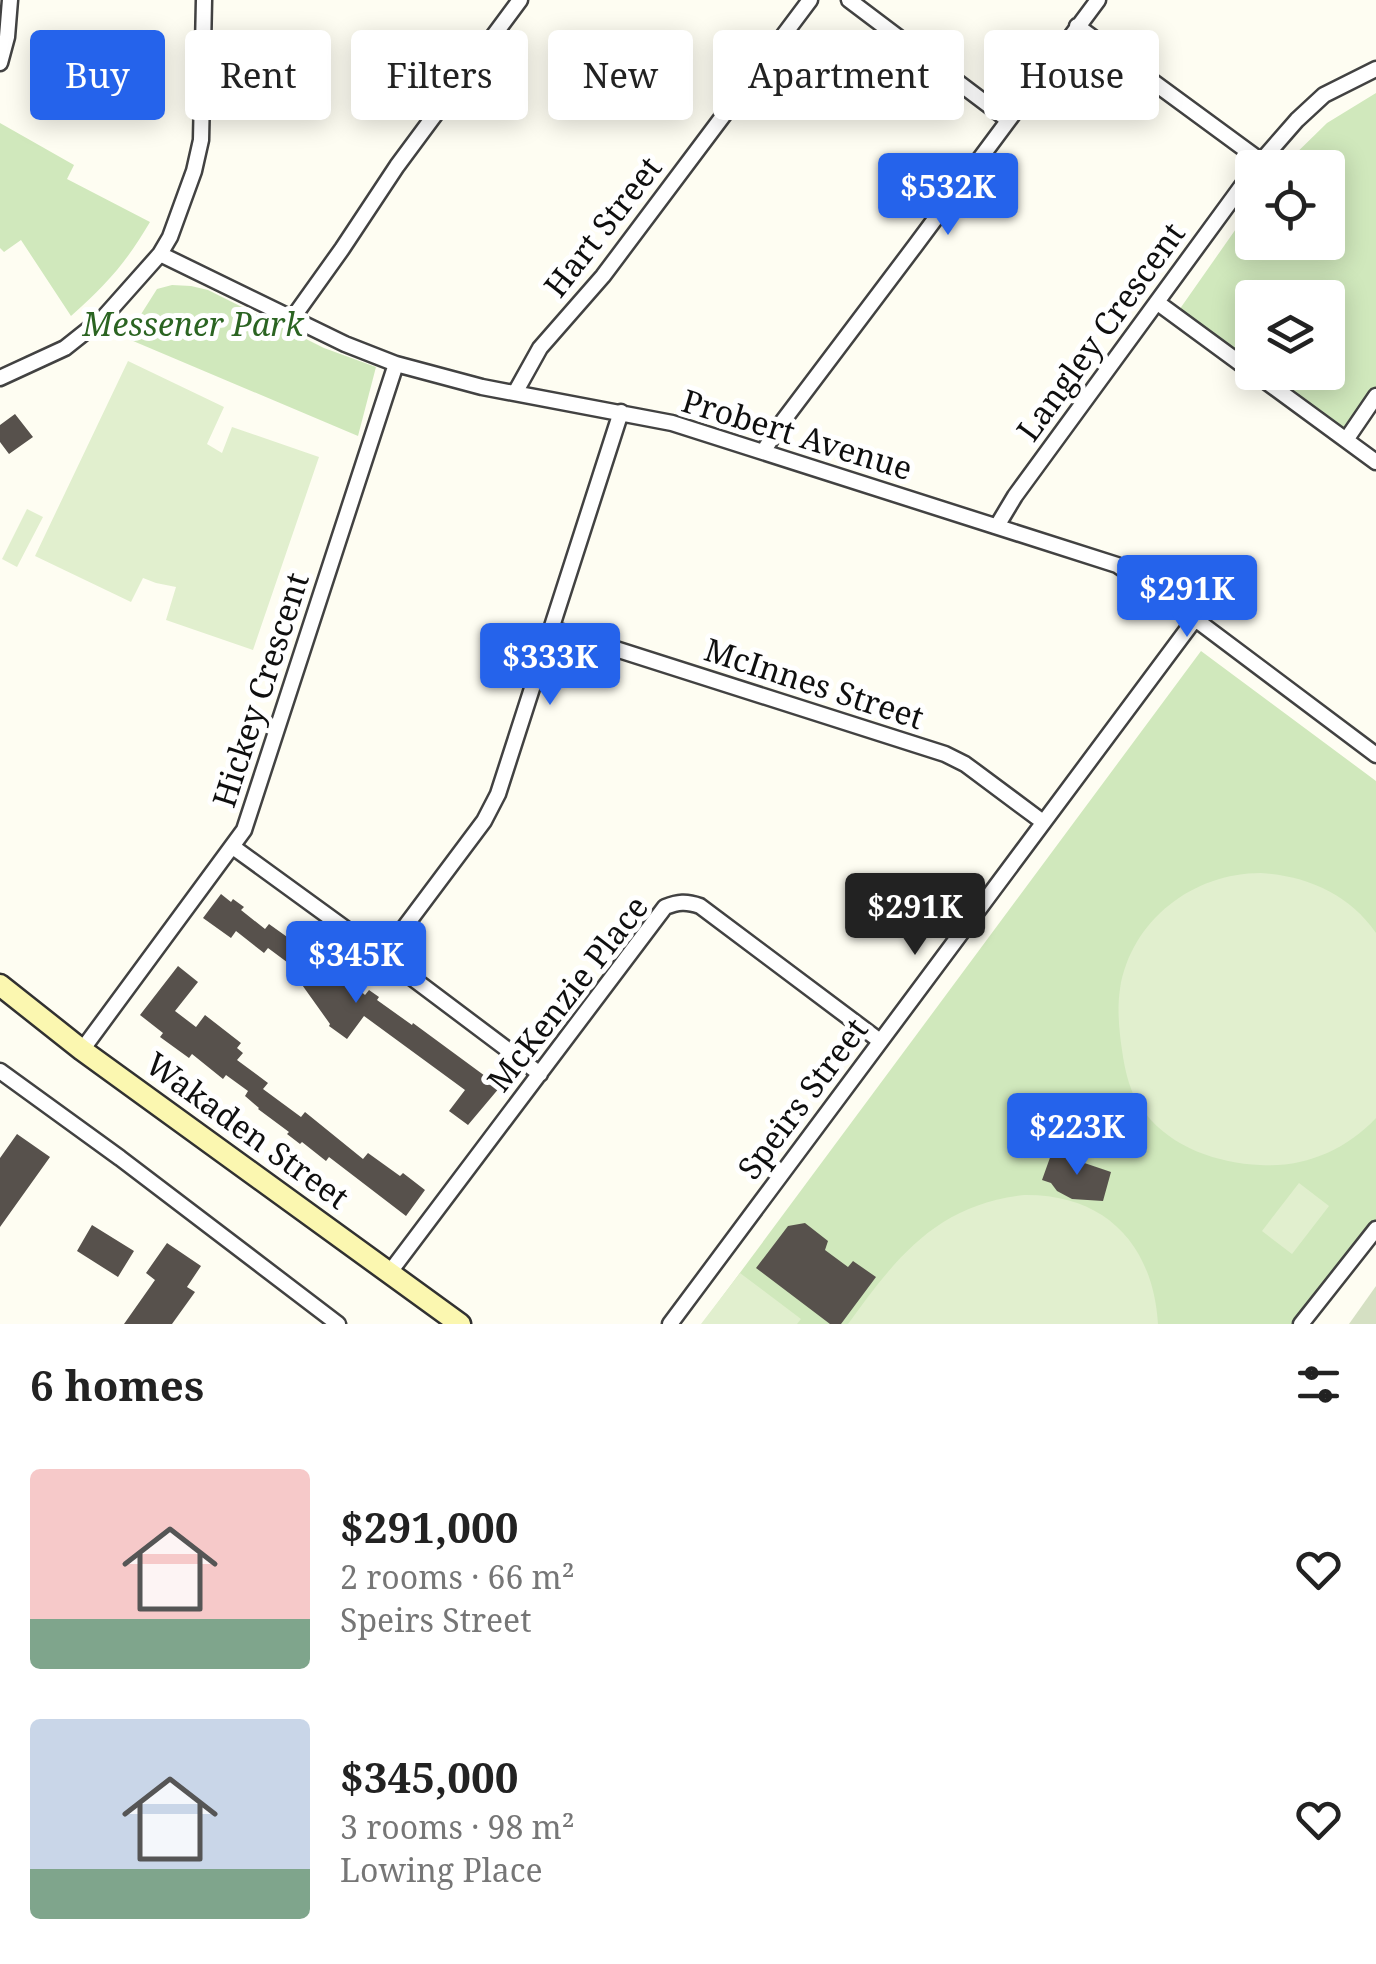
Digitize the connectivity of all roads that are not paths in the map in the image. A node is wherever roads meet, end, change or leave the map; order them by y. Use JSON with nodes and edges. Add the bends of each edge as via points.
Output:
{"nodes":[{"id":1,"x":10,"y":0,"type":"edge"},
{"id":2,"x":204,"y":0,"type":"edge"},
{"id":3,"x":520,"y":0,"type":"edge"},
{"id":4,"x":810,"y":0,"type":"edge"},
{"id":5,"x":849,"y":0,"type":"edge"},
{"id":6,"x":1098,"y":0,"type":"edge"},
{"id":7,"x":1077,"y":26,"type":"junction"},
{"id":8,"x":1074,"y":30,"type":"edge"},
{"id":9,"x":0,"y":63,"type":"edge"},
{"id":10,"x":1376,"y":69,"type":"edge"},
{"id":11,"x":984,"y":102,"type":"edge"},
{"id":12,"x":1008,"y":120,"type":"edge"},
{"id":13,"x":1235,"y":150,"type":"edge"},
{"id":14,"x":1270,"y":150,"type":"edge"},
{"id":15,"x":1235,"y":196,"type":"edge"},
{"id":16,"x":160,"y":254,"type":"junction"},
{"id":17,"x":1158,"y":303,"type":"junction"},
{"id":18,"x":292,"y":319,"type":"junction"},
{"id":19,"x":1235,"y":359,"type":"edge"},
{"id":20,"x":396,"y":364,"type":"junction"},
{"id":21,"x":0,"y":378,"type":"edge"},
{"id":22,"x":1278,"y":390,"type":"edge"},
{"id":23,"x":514,"y":393,"type":"junction"},
{"id":24,"x":1376,"y":396,"type":"edge"},
{"id":25,"x":621,"y":412,"type":"junction"},
{"id":26,"x":1346,"y":440,"type":"junction"},
{"id":27,"x":763,"y":452,"type":"junction"},
{"id":28,"x":1376,"y":462,"type":"edge"},
{"id":29,"x":997,"y":526,"type":"junction"},
{"id":30,"x":1195,"y":619,"type":"junction"},
{"id":31,"x":553,"y":629,"type":"junction"},
{"id":32,"x":1376,"y":755,"type":"edge"},
{"id":33,"x":1043,"y":822,"type":"junction"},
{"id":34,"x":233,"y":847,"type":"junction"},
{"id":35,"x":384,"y":956,"type":"junction"},
{"id":36,"x":0,"y":985,"type":"edge"},
{"id":37,"x":880,"y":1041,"type":"junction"},
{"id":38,"x":82,"y":1050,"type":"junction"},
{"id":39,"x":0,"y":1071,"type":"edge"},
{"id":40,"x":540,"y":1074,"type":"junction"},
{"id":41,"x":1376,"y":1229,"type":"edge"},
{"id":42,"x":390,"y":1272,"type":"junction"},
{"id":43,"x":338,"y":1324,"type":"edge"},
{"id":44,"x":460,"y":1324,"type":"edge"},
{"id":45,"x":670,"y":1324,"type":"edge"},
{"id":46,"x":1301,"y":1324,"type":"edge"}],
"edges":[{"from":1,"to":9,"type":"street"},
{"from":2,"to":16,"type":"street","via":[[201,140]]},
{"from":3,"to":18,"type":"street"},
{"from":4,"to":23,"type":"street","name":"Hart Street","via":[[603,276],[540,348]]},
{"from":5,"to":11,"type":"street"},
{"from":6,"to":7,"type":"street"},
{"from":7,"to":8,"type":"street"},
{"from":7,"to":13,"type":"street"},
{"from":10,"to":14,"type":"street","name":"Langley Crescent","via":[[1324,95]]},
{"from":12,"to":27,"type":"street"},
{"from":15,"to":17,"type":"street","name":"Langley Crescent"},
{"from":16,"to":18,"type":"street","name":"Probert Avenue"},
{"from":16,"to":21,"type":"street","via":[[85,333]]},
{"from":17,"to":19,"type":"street"},
{"from":17,"to":29,"type":"street","name":"Langley Crescent"},
{"from":18,"to":20,"type":"street","name":"Probert Avenue"},
{"from":20,"to":23,"type":"street","name":"Probert Avenue"},
{"from":20,"to":34,"type":"street","name":"Hickey Crescent"},
{"from":22,"to":26,"type":"street"},
{"from":23,"to":25,"type":"street","name":"Probert Avenue"},
{"from":24,"to":26,"type":"street"},
{"from":25,"to":27,"type":"street","name":"Probert Avenue"},
{"from":25,"to":31,"type":"street"},
{"from":26,"to":28,"type":"street"},
{"from":27,"to":29,"type":"street","name":"Probert Avenue"},
{"from":29,"to":30,"type":"street","name":"Probert Avenue","via":[[1117,566]]},
{"from":30,"to":32,"type":"street","name":"Probert Avenue"},
{"from":30,"to":33,"type":"street","name":"Speirs Street"},
{"from":31,"to":33,"type":"street","name":"McInnes Street","via":[[944,754]]},
{"from":31,"to":35,"type":"street","via":[[498,794]]},
{"from":33,"to":37,"type":"street","name":"Speirs Street"},
{"from":34,"to":35,"type":"street"},
{"from":34,"to":38,"type":"street","name":"Hickey Crescent"},
{"from":35,"to":40,"type":"street"},
{"from":36,"to":38,"type":"main road","name":"Wakaden Street"},
{"from":37,"to":40,"type":"street","name":"McKenzie Place","via":[[700,906],[676,902],[664,907]]},
{"from":37,"to":45,"type":"street","name":"Speirs Street"},
{"from":38,"to":42,"type":"main road","name":"Wakaden Street"},
{"from":39,"to":43,"type":"street"},
{"from":40,"to":42,"type":"street","name":"McKenzie Place"},
{"from":41,"to":46,"type":"street"},
{"from":42,"to":44,"type":"main road","name":"Wakaden Street"}]}
